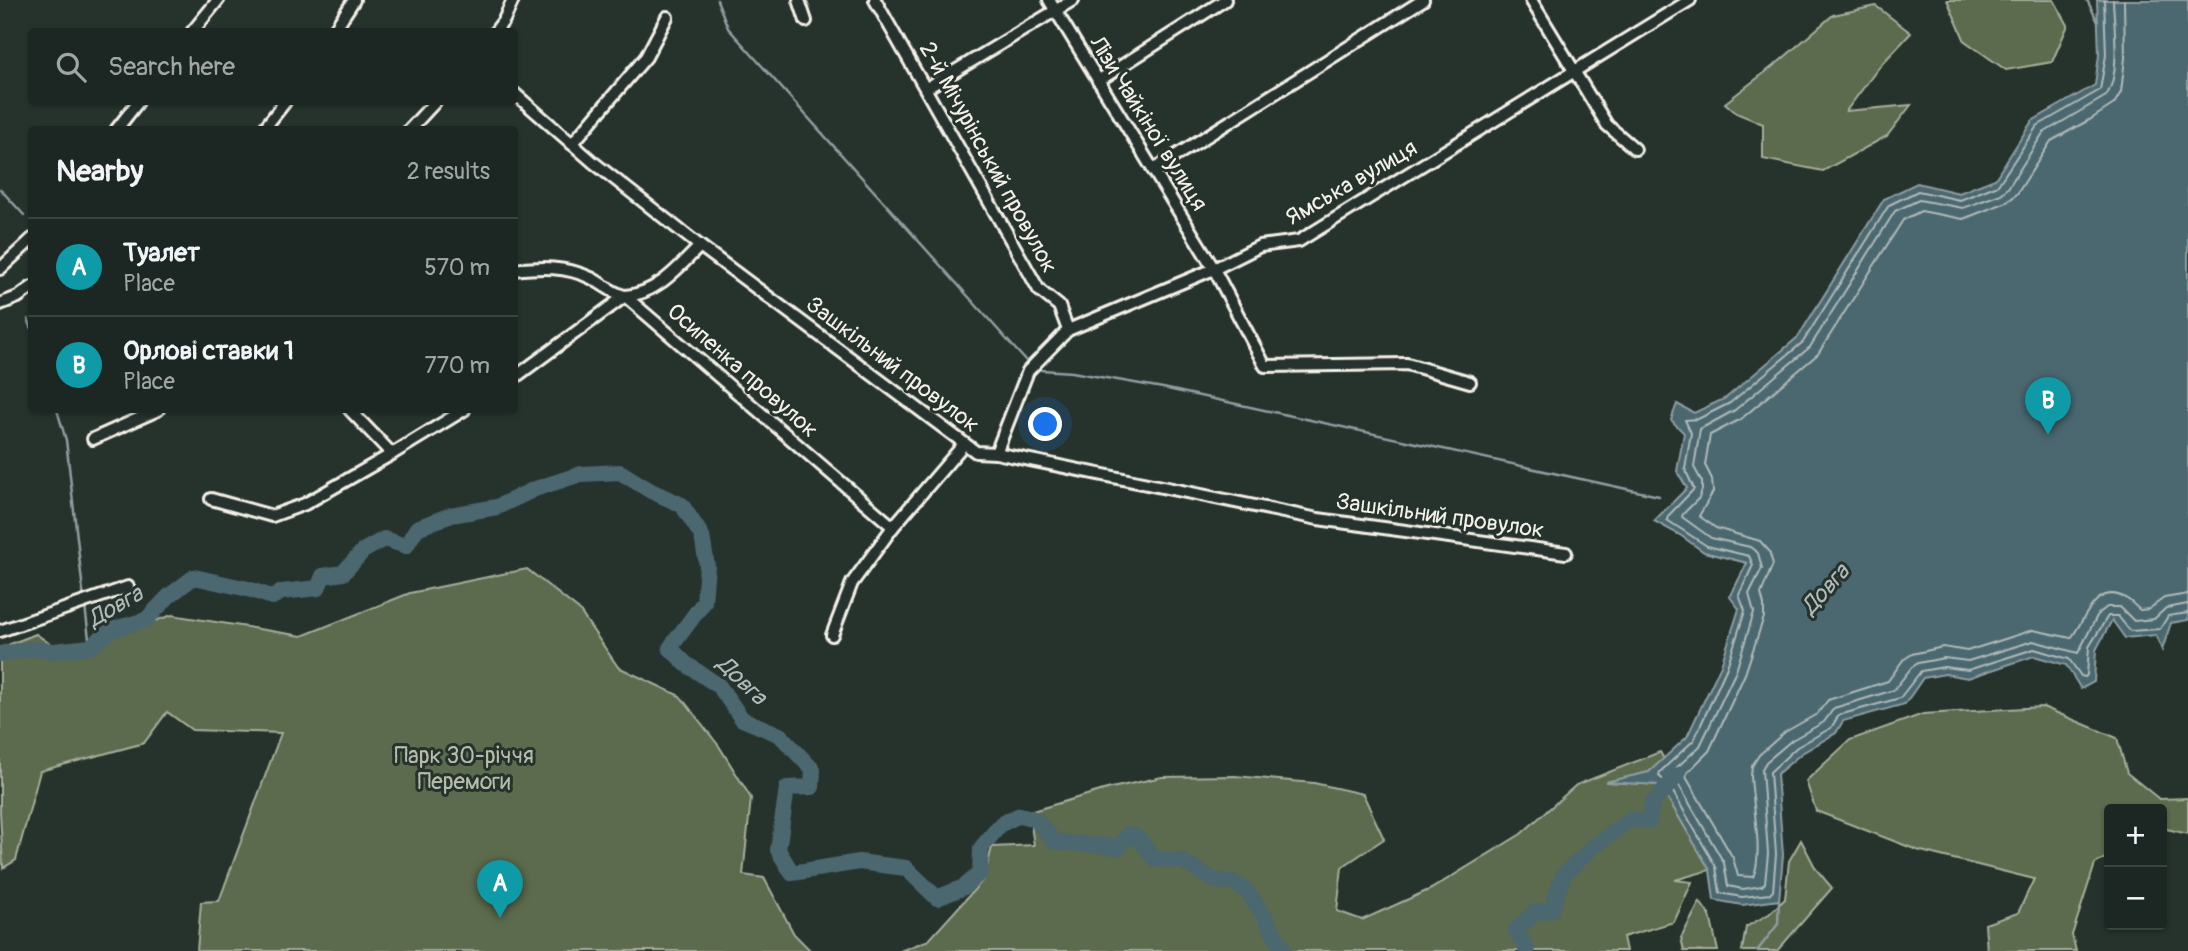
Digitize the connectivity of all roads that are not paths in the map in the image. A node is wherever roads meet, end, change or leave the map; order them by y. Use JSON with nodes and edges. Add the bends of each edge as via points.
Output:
{"nodes":[{"id":1,"x":218,"y":0,"type":"edge"},
{"id":2,"x":354,"y":0,"type":"edge"},
{"id":3,"x":799,"y":0,"type":"edge"},
{"id":4,"x":876,"y":0,"type":"edge"},
{"id":5,"x":1049,"y":0,"type":"edge"},
{"id":6,"x":1073,"y":0,"type":"edge"},
{"id":7,"x":1225,"y":0,"type":"edge"},
{"id":8,"x":1423,"y":0,"type":"edge"},
{"id":9,"x":1531,"y":0,"type":"edge"},
{"id":10,"x":1690,"y":0,"type":"edge"},
{"id":11,"x":513,"y":2,"type":"edge"},
{"id":12,"x":1055,"y":11,"type":"junction"},
{"id":13,"x":667,"y":17,"type":"dead end"},
{"id":14,"x":806,"y":21,"type":"dead end"},
{"id":15,"x":195,"y":28,"type":"edge"},
{"id":16,"x":336,"y":28,"type":"edge"},
{"id":17,"x":497,"y":28,"type":"edge"},
{"id":18,"x":1574,"y":72,"type":"junction"},
{"id":19,"x":1098,"y":81,"type":"junction"},
{"id":20,"x":927,"y":88,"type":"junction"},
{"id":21,"x":518,"y":97,"type":"edge"},
{"id":22,"x":136,"y":105,"type":"edge"},
{"id":23,"x":283,"y":105,"type":"edge"},
{"id":24,"x":432,"y":105,"type":"edge"},
{"id":25,"x":119,"y":126,"type":"edge"},
{"id":26,"x":266,"y":126,"type":"edge"},
{"id":27,"x":413,"y":126,"type":"edge"},
{"id":28,"x":572,"y":144,"type":"junction"},
{"id":29,"x":1635,"y":149,"type":"dead end"},
{"id":30,"x":1153,"y":170,"type":"junction"},
{"id":31,"x":28,"y":243,"type":"edge"},
{"id":32,"x":700,"y":246,"type":"junction"},
{"id":33,"x":0,"y":269,"type":"edge"},
{"id":34,"x":1214,"y":269,"type":"junction"},
{"id":35,"x":518,"y":270,"type":"edge"},
{"id":36,"x":28,"y":290,"type":"edge"},
{"id":37,"x":625,"y":296,"type":"junction"},
{"id":38,"x":0,"y":304,"type":"edge"},
{"id":39,"x":1068,"y":330,"type":"junction"},
{"id":40,"x":518,"y":375,"type":"edge"},
{"id":41,"x":1470,"y":382,"type":"dead end"},
{"id":42,"x":151,"y":413,"type":"edge"},
{"id":43,"x":353,"y":413,"type":"edge"},
{"id":44,"x":459,"y":413,"type":"edge"},
{"id":45,"x":93,"y":439,"type":"dead end"},
{"id":46,"x":964,"y":444,"type":"junction"},
{"id":47,"x":996,"y":453,"type":"junction"},
{"id":48,"x":392,"y":454,"type":"junction"},
{"id":49,"x":211,"y":499,"type":"dead end"},
{"id":50,"x":893,"y":527,"type":"junction"},
{"id":51,"x":1566,"y":553,"type":"dead end"},
{"id":52,"x":128,"y":587,"type":"dead end"},
{"id":53,"x":0,"y":631,"type":"edge"},
{"id":54,"x":832,"y":635,"type":"dead end"}],
"edges":[{"from":1,"to":15,"type":"street"},
{"from":2,"to":16,"type":"street"},
{"from":3,"to":14,"type":"street"},
{"from":4,"to":20,"type":"street","name":"2-й Мічурінський провулок"},
{"from":5,"to":12,"type":"street","name":"Лізи Чайкіної вулиця"},
{"from":6,"to":12,"type":"street"},
{"from":7,"to":19,"type":"street"},
{"from":8,"to":30,"type":"street"},
{"from":9,"to":18,"type":"street"},
{"from":10,"to":18,"type":"street","name":"Ямська вулиця"},
{"from":11,"to":17,"type":"street"},
{"from":12,"to":19,"type":"street","name":"Лізи Чайкіної вулиця"},
{"from":12,"to":20,"type":"street"},
{"from":13,"to":28,"type":"street","via":[[646,57]]},
{"from":18,"to":29,"type":"street","via":[[1608,125]]},
{"from":18,"to":34,"type":"street","name":"Ямська вулиця","via":[[1299,241],[1260,246]]},
{"from":19,"to":30,"type":"street","name":"Лізи Чайкіної вулиця"},
{"from":20,"to":39,"type":"street","name":"2-й Мічурінський провулок","via":[[1039,290],[1059,306]]},
{"from":21,"to":28,"type":"street","name":"Зашкільний провулок"},
{"from":22,"to":25,"type":"street"},
{"from":23,"to":26,"type":"street"},
{"from":24,"to":27,"type":"street"},
{"from":28,"to":32,"type":"street","name":"Зашкільний провулок"},
{"from":30,"to":34,"type":"street","name":"Лізи Чайкіної вулиця"},
{"from":31,"to":33,"type":"street"},
{"from":32,"to":37,"type":"street","via":[[645,293]]},
{"from":32,"to":46,"type":"street","name":"Зашкільний провулок"},
{"from":34,"to":39,"type":"street","name":"Ямська вулиця"},
{"from":34,"to":41,"type":"street","name":"Лізи Чайкіної вулиця","via":[[1265,366],[1408,364]]},
{"from":35,"to":37,"type":"street","name":"Осипенка провулок","via":[[552,266],[591,278]]},
{"from":36,"to":38,"type":"street"},
{"from":37,"to":40,"type":"street"},
{"from":37,"to":50,"type":"street","name":"Осипенка провулок"},
{"from":39,"to":47,"type":"street","name":"Ямська вулиця","via":[[1028,371]]},
{"from":42,"to":45,"type":"street"},
{"from":43,"to":48,"type":"street"},
{"from":44,"to":48,"type":"street"},
{"from":46,"to":47,"type":"street","name":"Зашкільний провулок","via":[[976,452]]},
{"from":46,"to":50,"type":"street"},
{"from":47,"to":51,"type":"street","name":"Зашкільний провулок","via":[[1318,519]]},
{"from":48,"to":49,"type":"street","via":[[305,504],[272,516]]},
{"from":50,"to":54,"type":"street","via":[[852,583]]},
{"from":52,"to":53,"type":"street"}]}
